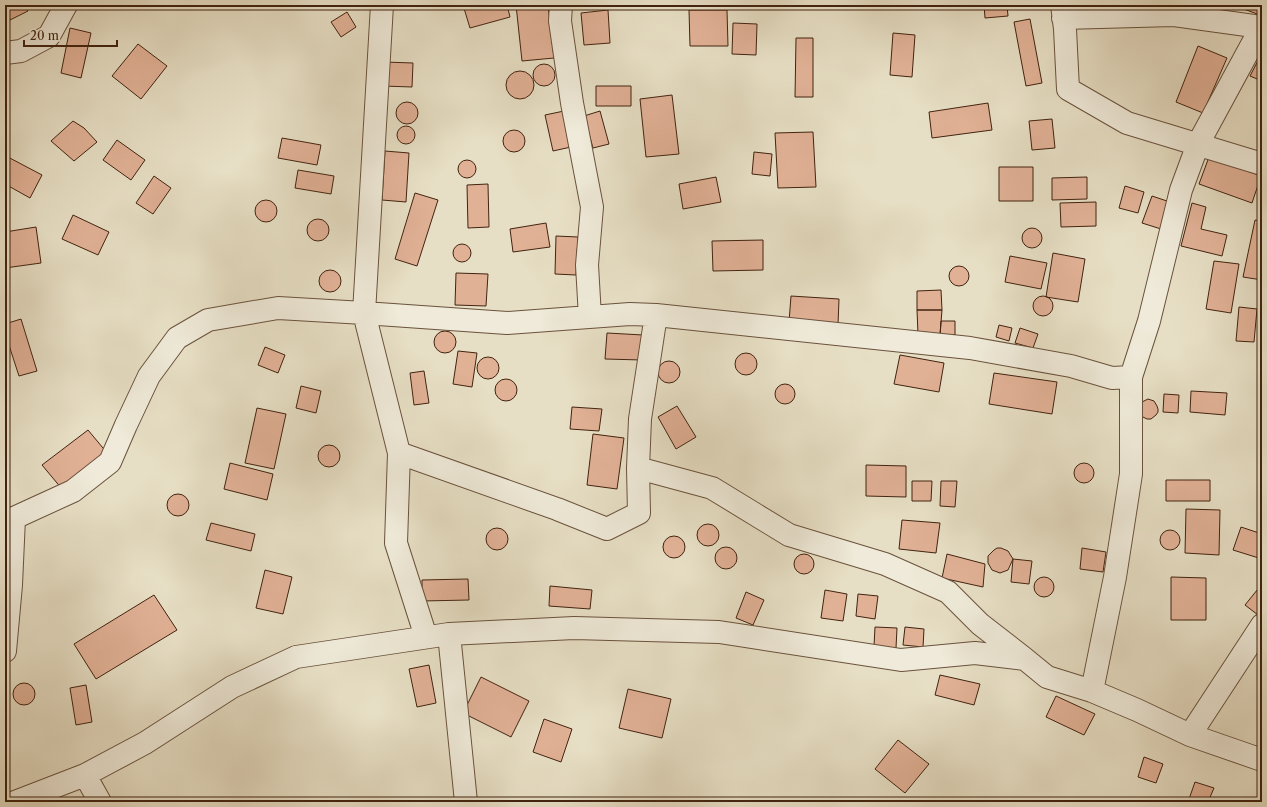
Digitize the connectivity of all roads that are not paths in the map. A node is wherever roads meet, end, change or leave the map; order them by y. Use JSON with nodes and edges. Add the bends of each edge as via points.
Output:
{"nodes":[{"id":1,"x":66,"y":5,"type":"edge"},
{"id":2,"x":382,"y":5,"type":"edge"},
{"id":3,"x":561,"y":5,"type":"edge"},
{"id":4,"x":1063,"y":11,"type":"edge"},
{"id":5,"x":1262,"y":27,"type":"edge"},
{"id":6,"x":5,"y":53,"type":"edge"},
{"id":7,"x":1198,"y":144,"type":"junction"},
{"id":8,"x":1262,"y":164,"type":"edge"},
{"id":9,"x":364,"y":313,"type":"junction"},
{"id":10,"x":656,"y":315,"type":"junction"},
{"id":11,"x":590,"y":317,"type":"junction"},
{"id":12,"x":1131,"y":377,"type":"junction"},
{"id":13,"x":399,"y":453,"type":"junction"},
{"id":14,"x":638,"y":468,"type":"junction"},
{"id":15,"x":9,"y":519,"type":"edge"},
{"id":16,"x":1262,"y":625,"type":"edge"},
{"id":17,"x":449,"y":634,"type":"junction"},
{"id":18,"x":426,"y":637,"type":"junction"},
{"id":19,"x":5,"y":651,"type":"edge"},
{"id":20,"x":1025,"y":659,"type":"junction"},
{"id":21,"x":1092,"y":691,"type":"junction"},
{"id":22,"x":1190,"y":735,"type":"junction"},
{"id":23,"x":1262,"y":760,"type":"edge"},
{"id":24,"x":85,"y":775,"type":"junction"},
{"id":25,"x":15,"y":802,"type":"edge"},
{"id":26,"x":100,"y":802,"type":"edge"},
{"id":27,"x":466,"y":802,"type":"edge"}],
"edges":[{"from":1,"to":6,"type":"street","via":[[49,36],[21,50]]},
{"from":2,"to":9,"type":"street"},
{"from":3,"to":11,"type":"street","via":[[560,21],[572,103],[592,207],[587,265]]},
{"from":4,"to":5,"type":"street","via":[[1174,15]]},
{"from":4,"to":7,"type":"street","via":[[1068,88],[1127,123]]},
{"from":5,"to":7,"type":"street"},
{"from":7,"to":8,"type":"street"},
{"from":7,"to":12,"type":"street","via":[[1181,190]]},
{"from":9,"to":11,"type":"street","via":[[507,323]]},
{"from":9,"to":13,"type":"street"},
{"from":9,"to":15,"type":"street","via":[[278,308],[208,320],[177,338],[149,376],[110,462],[73,491]]},
{"from":10,"to":11,"type":"street"},
{"from":10,"to":12,"type":"street","via":[[970,348],[1070,366],[1112,378]]},
{"from":10,"to":14,"type":"street","via":[[640,419]]},
{"from":12,"to":21,"type":"street","via":[[1131,474],[1115,577]]},
{"from":13,"to":14,"type":"street","via":[[607,529],[639,513]]},
{"from":13,"to":18,"type":"street","via":[[396,543]]},
{"from":14,"to":20,"type":"street","via":[[712,488],[789,536],[885,564],[948,592],[980,624]]},
{"from":15,"to":19,"type":"street","via":[[11,585]]},
{"from":16,"to":22,"type":"street"},
{"from":17,"to":18,"type":"street"},
{"from":17,"to":20,"type":"street","via":[[574,628],[719,632],[901,660],[975,653]]},
{"from":17,"to":27,"type":"street"},
{"from":18,"to":24,"type":"street","via":[[296,657],[232,686],[145,743]]},
{"from":20,"to":21,"type":"street","via":[[1047,677]]},
{"from":21,"to":22,"type":"street"},
{"from":22,"to":23,"type":"street"},
{"from":24,"to":25,"type":"street"},
{"from":24,"to":26,"type":"street"}]}
